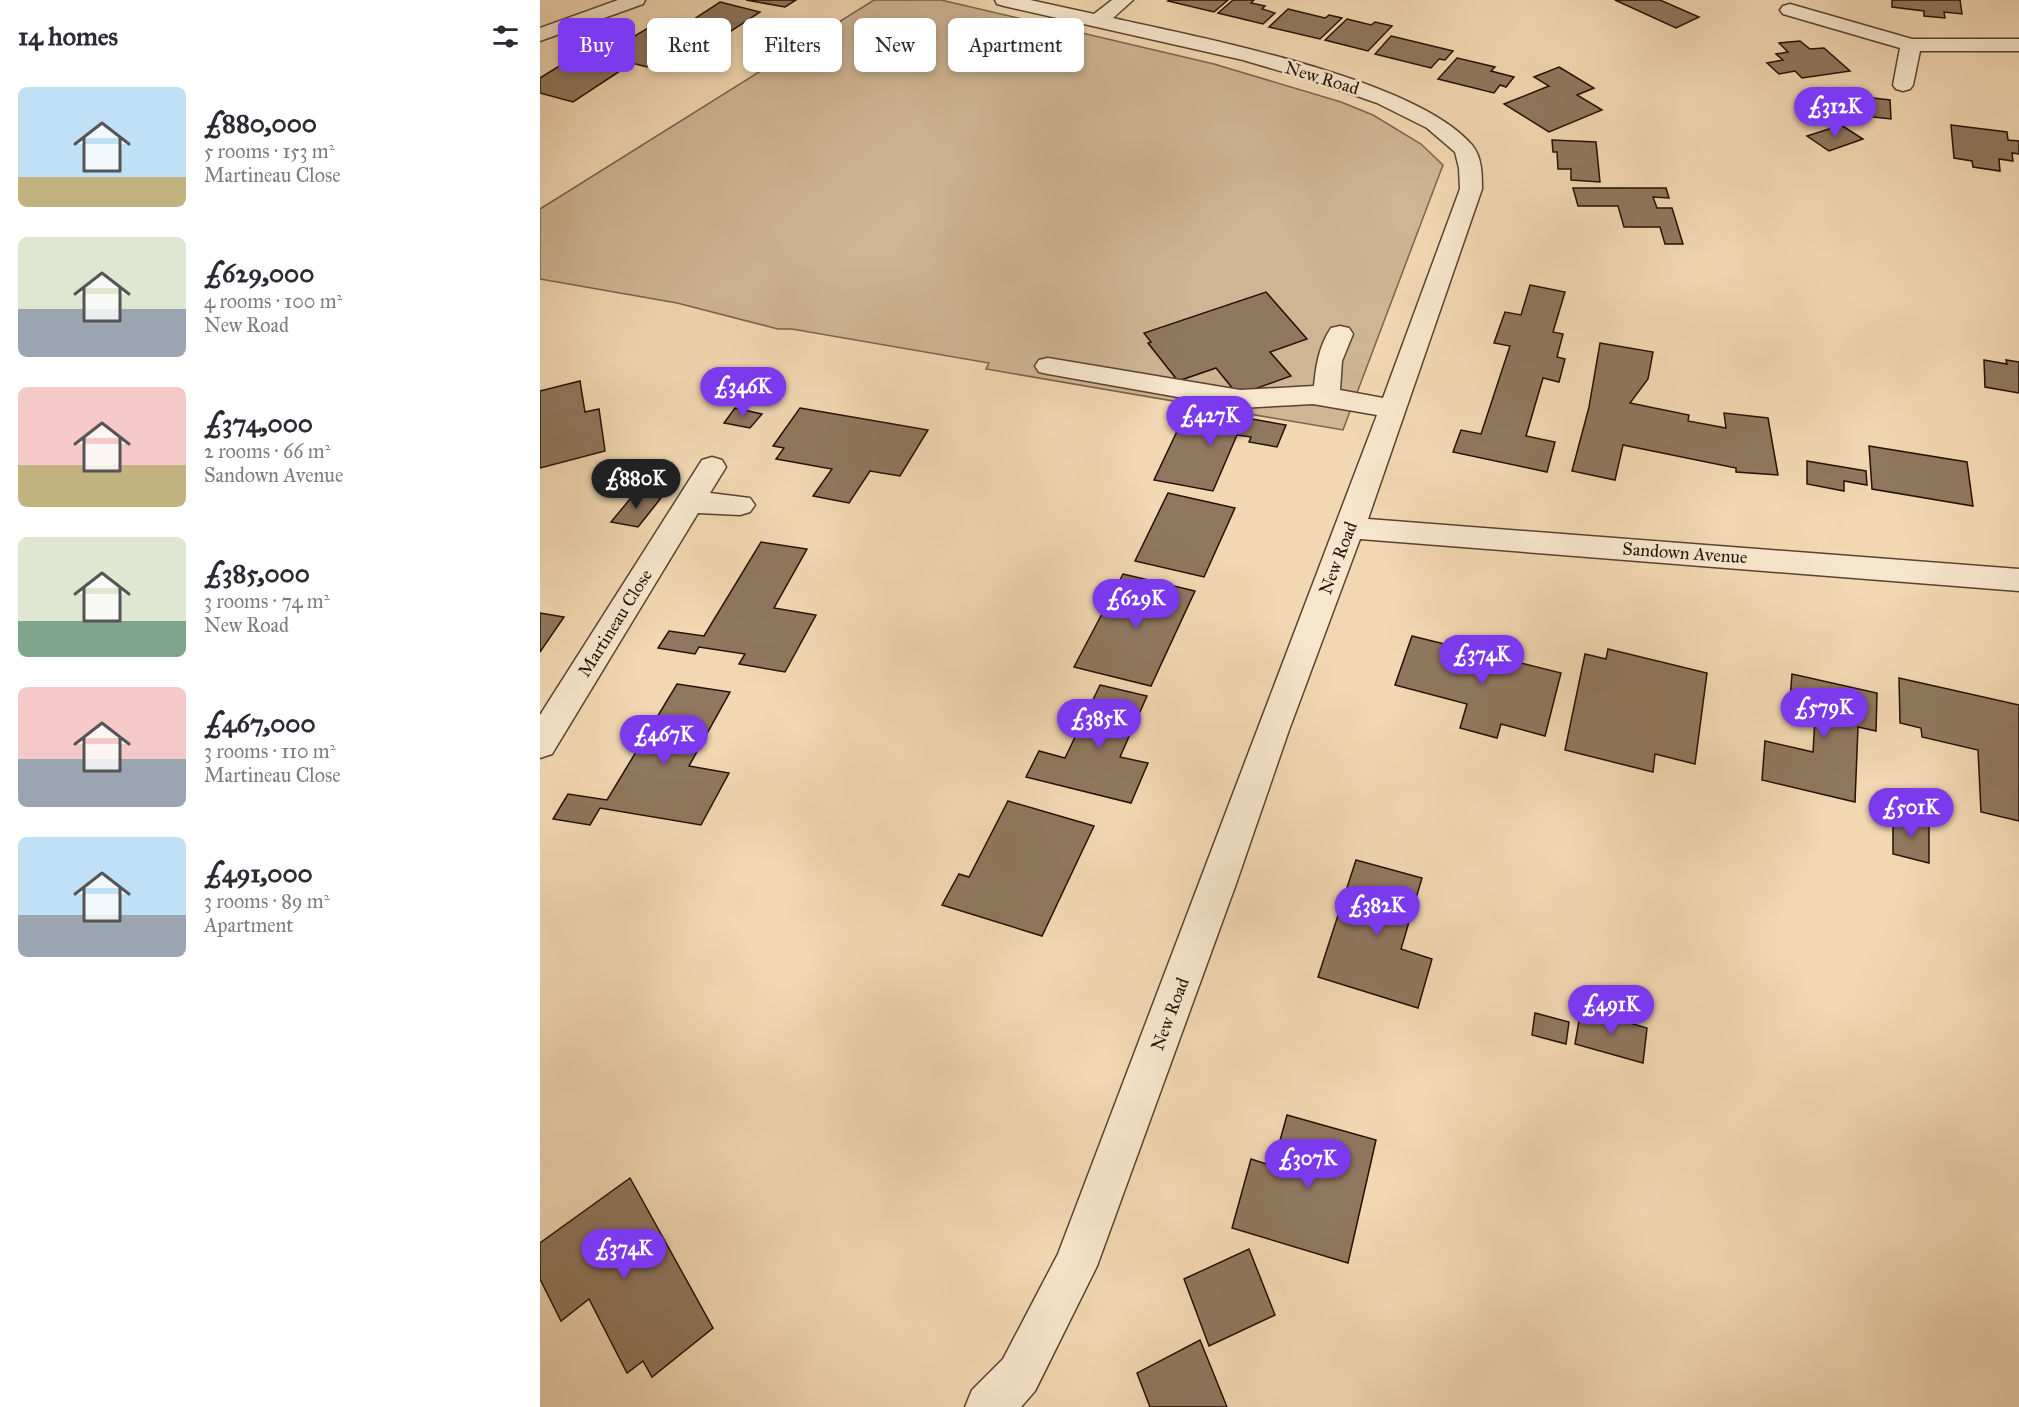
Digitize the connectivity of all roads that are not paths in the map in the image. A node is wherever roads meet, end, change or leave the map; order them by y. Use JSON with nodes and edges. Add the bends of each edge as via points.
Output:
{"nodes":[{"id":1,"x":636,"y":0,"type":"edge"},
{"id":2,"x":1004,"y":0,"type":"edge"},
{"id":3,"x":1124,"y":0,"type":"edge"},
{"id":4,"x":1790,"y":10,"type":"dead end"},
{"id":5,"x":1097,"y":21,"type":"junction"},
{"id":6,"x":540,"y":34,"type":"edge"},
{"id":7,"x":1911,"y":45,"type":"junction"},
{"id":8,"x":2019,"y":45,"type":"edge"},
{"id":9,"x":1903,"y":86,"type":"dead end"},
{"id":10,"x":1341,"y":334,"type":"dead end"},
{"id":11,"x":1048,"y":366,"type":"dead end"},
{"id":12,"x":1326,"y":397,"type":"junction"},
{"id":13,"x":1391,"y":409,"type":"junction"},
{"id":14,"x":712,"y":467,"type":"dead end"},
{"id":15,"x":690,"y":502,"type":"junction"},
{"id":16,"x":740,"y":505,"type":"dead end"},
{"id":17,"x":1350,"y":528,"type":"junction"},
{"id":18,"x":2019,"y":580,"type":"edge"},
{"id":19,"x":540,"y":744,"type":"edge"},
{"id":20,"x":989,"y":1407,"type":"edge"}],
"edges":[{"from":1,"to":6,"type":"street"},
{"from":2,"to":5,"type":"street","name":"New Road"},
{"from":3,"to":5,"type":"street"},
{"from":4,"to":7,"type":"street"},
{"from":5,"to":13,"type":"street","name":"New Road","via":[[1256,58],[1373,94],[1426,119],[1448,133],[1464,150],[1471,170],[1471,189]]},
{"from":7,"to":8,"type":"street"},
{"from":7,"to":9,"type":"street"},
{"from":10,"to":12,"type":"street","via":[[1329,361]]},
{"from":11,"to":12,"type":"street","via":[[1240,399]]},
{"from":12,"to":13,"type":"street"},
{"from":13,"to":17,"type":"street","name":"New Road"},
{"from":14,"to":15,"type":"street","name":"Martineau Close"},
{"from":15,"to":16,"type":"street"},
{"from":15,"to":19,"type":"street","name":"Martineau Close"},
{"from":17,"to":18,"type":"street","name":"Sandown Avenue"},
{"from":17,"to":20,"type":"street","name":"New Road","via":[[1075,1266],[1019,1375]]}]}
